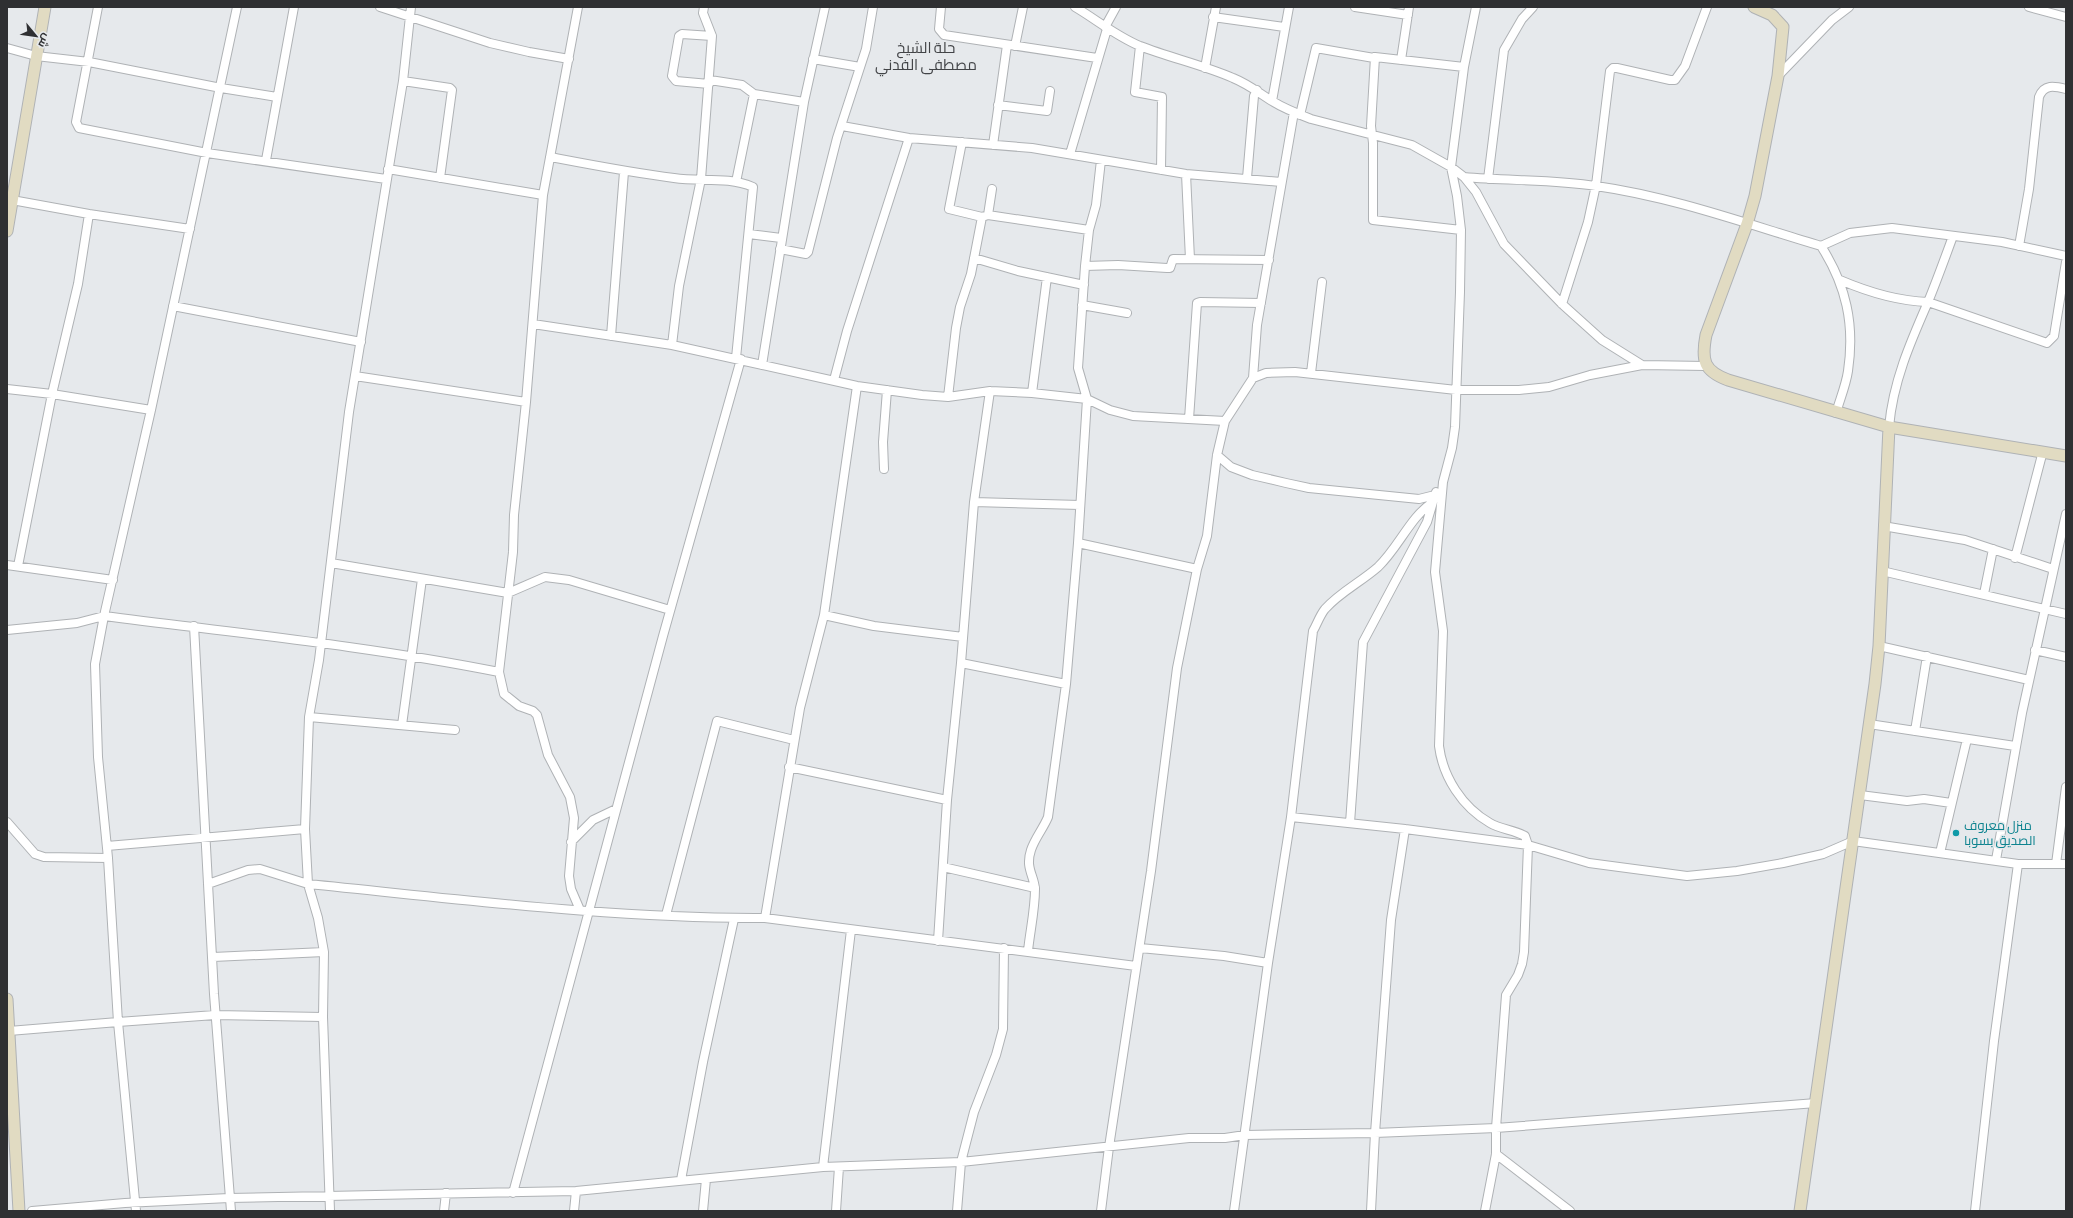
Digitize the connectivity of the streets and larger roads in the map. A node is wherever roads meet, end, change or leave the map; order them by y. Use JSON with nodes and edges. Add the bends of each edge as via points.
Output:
{"nodes":[{"id":1,"x":45,"y":7,"type":"edge"},
{"id":2,"x":98,"y":7,"type":"edge"},
{"id":3,"x":238,"y":7,"type":"edge"},
{"id":4,"x":294,"y":7,"type":"edge"},
{"id":5,"x":380,"y":7,"type":"edge"},
{"id":6,"x":411,"y":7,"type":"edge"},
{"id":7,"x":578,"y":7,"type":"edge"},
{"id":8,"x":704,"y":7,"type":"edge"},
{"id":9,"x":825,"y":7,"type":"edge"},
{"id":10,"x":873,"y":7,"type":"edge"},
{"id":11,"x":941,"y":7,"type":"edge"},
{"id":12,"x":1023,"y":7,"type":"edge"},
{"id":13,"x":1075,"y":7,"type":"edge"},
{"id":14,"x":1116,"y":7,"type":"edge"},
{"id":15,"x":1216,"y":7,"type":"edge"},
{"id":16,"x":1289,"y":7,"type":"edge"},
{"id":17,"x":1355,"y":7,"type":"edge"},
{"id":18,"x":1476,"y":7,"type":"edge"},
{"id":19,"x":1531,"y":7,"type":"edge"},
{"id":20,"x":1707,"y":7,"type":"edge"},
{"id":21,"x":1754,"y":7,"type":"edge"},
{"id":22,"x":2029,"y":7,"type":"edge"},
{"id":23,"x":1845,"y":9,"type":"edge"},
{"id":24,"x":1408,"y":11,"type":"edge"},
{"id":25,"x":410,"y":16,"type":"junction"},
{"id":26,"x":1213,"y":17,"type":"junction"},
{"id":27,"x":2066,"y":17,"type":"edge"},
{"id":28,"x":1284,"y":27,"type":"junction"},
{"id":29,"x":1106,"y":28,"type":"junction"},
{"id":30,"x":712,"y":36,"type":"junction"},
{"id":31,"x":1011,"y":45,"type":"junction"},
{"id":32,"x":1140,"y":46,"type":"junction"},
{"id":33,"x":7,"y":48,"type":"edge"},
{"id":34,"x":36,"y":56,"type":"junction"},
{"id":35,"x":814,"y":58,"type":"junction"},
{"id":36,"x":1097,"y":58,"type":"junction"},
{"id":37,"x":1374,"y":58,"type":"junction"},
{"id":38,"x":569,"y":59,"type":"junction"},
{"id":39,"x":1401,"y":60,"type":"junction"},
{"id":40,"x":89,"y":62,"type":"junction"},
{"id":41,"x":860,"y":67,"type":"junction"},
{"id":42,"x":1464,"y":67,"type":"junction"},
{"id":43,"x":1205,"y":68,"type":"junction"},
{"id":44,"x":1778,"y":76,"type":"junction"},
{"id":45,"x":403,"y":81,"type":"junction"},
{"id":46,"x":710,"y":82,"type":"junction"},
{"id":47,"x":221,"y":88,"type":"junction"},
{"id":48,"x":2066,"y":89,"type":"edge"},
{"id":49,"x":1257,"y":90,"type":"junction"},
{"id":50,"x":1050,"y":91,"type":"dead end"},
{"id":51,"x":754,"y":94,"type":"junction"},
{"id":52,"x":278,"y":97,"type":"junction"},
{"id":53,"x":1272,"y":101,"type":"junction"},
{"id":54,"x":804,"y":102,"type":"junction"},
{"id":55,"x":998,"y":105,"type":"junction"},
{"id":56,"x":1297,"y":113,"type":"junction"},
{"id":57,"x":842,"y":126,"type":"junction"},
{"id":58,"x":1372,"y":135,"type":"junction"},
{"id":59,"x":909,"y":138,"type":"junction"},
{"id":60,"x":962,"y":142,"type":"junction"},
{"id":61,"x":993,"y":144,"type":"junction"},
{"id":62,"x":207,"y":152,"type":"junction"},
{"id":63,"x":1070,"y":154,"type":"junction"},
{"id":64,"x":550,"y":157,"type":"junction"},
{"id":65,"x":266,"y":160,"type":"junction"},
{"id":66,"x":1101,"y":160,"type":"junction"},
{"id":67,"x":1451,"y":167,"type":"junction"},
{"id":68,"x":388,"y":169,"type":"junction"},
{"id":69,"x":1161,"y":170,"type":"junction"},
{"id":70,"x":624,"y":172,"type":"junction"},
{"id":71,"x":1186,"y":174,"type":"junction"},
{"id":72,"x":1464,"y":177,"type":"junction"},
{"id":73,"x":440,"y":178,"type":"junction"},
{"id":74,"x":1247,"y":178,"type":"junction"},
{"id":75,"x":386,"y":179,"type":"junction"},
{"id":76,"x":702,"y":179,"type":"junction"},
{"id":77,"x":1488,"y":179,"type":"junction"},
{"id":78,"x":736,"y":182,"type":"junction"},
{"id":79,"x":1281,"y":182,"type":"junction"},
{"id":80,"x":1596,"y":186,"type":"junction"},
{"id":81,"x":992,"y":189,"type":"dead end"},
{"id":82,"x":543,"y":195,"type":"junction"},
{"id":83,"x":12,"y":200,"type":"junction"},
{"id":84,"x":90,"y":214,"type":"junction"},
{"id":85,"x":985,"y":216,"type":"junction"},
{"id":86,"x":1747,"y":224,"type":"junction"},
{"id":87,"x":190,"y":229,"type":"junction"},
{"id":88,"x":1089,"y":230,"type":"junction"},
{"id":89,"x":1461,"y":230,"type":"junction"},
{"id":90,"x":7,"y":231,"type":"edge"},
{"id":91,"x":749,"y":234,"type":"junction"},
{"id":92,"x":1953,"y":236,"type":"junction"},
{"id":93,"x":781,"y":238,"type":"junction"},
{"id":94,"x":1821,"y":246,"type":"junction"},
{"id":95,"x":2019,"y":246,"type":"junction"},
{"id":96,"x":780,"y":249,"type":"junction"},
{"id":97,"x":2066,"y":256,"type":"edge"},
{"id":98,"x":974,"y":258,"type":"junction"},
{"id":99,"x":1190,"y":259,"type":"junction"},
{"id":100,"x":1269,"y":260,"type":"junction"},
{"id":101,"x":2066,"y":262,"type":"edge"},
{"id":102,"x":1084,"y":266,"type":"junction"},
{"id":103,"x":1047,"y":277,"type":"junction"},
{"id":104,"x":1840,"y":280,"type":"junction"},
{"id":105,"x":1322,"y":282,"type":"dead end"},
{"id":106,"x":1084,"y":285,"type":"junction"},
{"id":107,"x":1928,"y":302,"type":"junction"},
{"id":108,"x":1261,"y":303,"type":"junction"},
{"id":109,"x":1562,"y":304,"type":"junction"},
{"id":110,"x":1082,"y":305,"type":"junction"},
{"id":111,"x":173,"y":306,"type":"junction"},
{"id":112,"x":1127,"y":313,"type":"dead end"},
{"id":113,"x":533,"y":324,"type":"junction"},
{"id":114,"x":611,"y":336,"type":"junction"},
{"id":115,"x":361,"y":342,"type":"junction"},
{"id":116,"x":672,"y":345,"type":"junction"},
{"id":117,"x":738,"y":359,"type":"junction"},
{"id":118,"x":762,"y":365,"type":"junction"},
{"id":119,"x":1642,"y":365,"type":"junction"},
{"id":120,"x":1706,"y":366,"type":"junction"},
{"id":121,"x":1311,"y":373,"type":"junction"},
{"id":122,"x":355,"y":376,"type":"junction"},
{"id":123,"x":1253,"y":378,"type":"junction"},
{"id":124,"x":834,"y":380,"type":"junction"},
{"id":125,"x":857,"y":386,"type":"junction"},
{"id":126,"x":7,"y":389,"type":"edge"},
{"id":127,"x":887,"y":390,"type":"junction"},
{"id":128,"x":1456,"y":390,"type":"junction"},
{"id":129,"x":990,"y":391,"type":"junction"},
{"id":130,"x":1032,"y":393,"type":"junction"},
{"id":131,"x":52,"y":394,"type":"junction"},
{"id":132,"x":948,"y":397,"type":"junction"},
{"id":133,"x":1087,"y":399,"type":"junction"},
{"id":134,"x":526,"y":402,"type":"junction"},
{"id":135,"x":151,"y":410,"type":"junction"},
{"id":136,"x":1836,"y":412,"type":"junction"},
{"id":137,"x":1189,"y":419,"type":"junction"},
{"id":138,"x":1225,"y":421,"type":"junction"},
{"id":139,"x":1889,"y":427,"type":"junction"},
{"id":140,"x":2043,"y":451,"type":"junction"},
{"id":141,"x":1217,"y":455,"type":"junction"},
{"id":142,"x":2066,"y":456,"type":"edge"},
{"id":143,"x":884,"y":469,"type":"dead end"},
{"id":144,"x":1443,"y":482,"type":"junction"},
{"id":145,"x":1434,"y":498,"type":"junction"},
{"id":146,"x":974,"y":502,"type":"junction"},
{"id":147,"x":1080,"y":506,"type":"junction"},
{"id":148,"x":2066,"y":514,"type":"edge"},
{"id":149,"x":1883,"y":526,"type":"junction"},
{"id":150,"x":1078,"y":543,"type":"junction"},
{"id":151,"x":1993,"y":549,"type":"junction"},
{"id":152,"x":2015,"y":558,"type":"junction"},
{"id":153,"x":331,"y":563,"type":"junction"},
{"id":154,"x":7,"y":565,"type":"edge"},
{"id":155,"x":18,"y":566,"type":"junction"},
{"id":156,"x":1197,"y":569,"type":"junction"},
{"id":157,"x":2053,"y":569,"type":"junction"},
{"id":158,"x":1882,"y":571,"type":"junction"},
{"id":159,"x":422,"y":579,"type":"junction"},
{"id":160,"x":113,"y":580,"type":"junction"},
{"id":161,"x":508,"y":593,"type":"junction"},
{"id":162,"x":1984,"y":594,"type":"junction"},
{"id":163,"x":2045,"y":609,"type":"junction"},
{"id":164,"x":670,"y":610,"type":"junction"},
{"id":165,"x":2066,"y":614,"type":"edge"},
{"id":166,"x":824,"y":615,"type":"junction"},
{"id":167,"x":104,"y":616,"type":"junction"},
{"id":168,"x":194,"y":626,"type":"junction"},
{"id":169,"x":7,"y":630,"type":"edge"},
{"id":170,"x":963,"y":637,"type":"junction"},
{"id":171,"x":320,"y":643,"type":"junction"},
{"id":172,"x":1879,"y":646,"type":"junction"},
{"id":173,"x":2035,"y":650,"type":"junction"},
{"id":174,"x":1927,"y":656,"type":"junction"},
{"id":175,"x":411,"y":657,"type":"junction"},
{"id":176,"x":2066,"y":657,"type":"edge"},
{"id":177,"x":961,"y":663,"type":"junction"},
{"id":178,"x":499,"y":672,"type":"junction"},
{"id":179,"x":2029,"y":680,"type":"junction"},
{"id":180,"x":1066,"y":684,"type":"junction"},
{"id":181,"x":309,"y":717,"type":"junction"},
{"id":182,"x":1869,"y":724,"type":"junction"},
{"id":183,"x":402,"y":726,"type":"junction"},
{"id":184,"x":455,"y":730,"type":"dead end"},
{"id":185,"x":1915,"y":731,"type":"junction"},
{"id":186,"x":1967,"y":739,"type":"junction"},
{"id":187,"x":794,"y":740,"type":"junction"},
{"id":188,"x":2015,"y":746,"type":"junction"},
{"id":189,"x":789,"y":767,"type":"junction"},
{"id":190,"x":2066,"y":788,"type":"edge"},
{"id":191,"x":1860,"y":795,"type":"junction"},
{"id":192,"x":947,"y":800,"type":"junction"},
{"id":193,"x":1951,"y":803,"type":"junction"},
{"id":194,"x":616,"y":809,"type":"junction"},
{"id":195,"x":1291,"y":817,"type":"junction"},
{"id":196,"x":7,"y":822,"type":"edge"},
{"id":197,"x":1350,"y":823,"type":"junction"},
{"id":198,"x":305,"y":828,"type":"junction"},
{"id":199,"x":1405,"y":829,"type":"junction"},
{"id":200,"x":206,"y":836,"type":"junction"},
{"id":201,"x":1852,"y":841,"type":"junction"},
{"id":202,"x":571,"y":842,"type":"junction"},
{"id":203,"x":1528,"y":845,"type":"junction"},
{"id":204,"x":107,"y":846,"type":"junction"},
{"id":205,"x":1940,"y":853,"type":"junction"},
{"id":206,"x":108,"y":858,"type":"junction"},
{"id":207,"x":1996,"y":860,"type":"junction"},
{"id":208,"x":2018,"y":864,"type":"junction"},
{"id":209,"x":2056,"y":864,"type":"junction"},
{"id":210,"x":2066,"y":864,"type":"edge"},
{"id":211,"x":943,"y":867,"type":"junction"},
{"id":212,"x":208,"y":884,"type":"junction"},
{"id":213,"x":308,"y":884,"type":"junction"},
{"id":214,"x":1035,"y":888,"type":"junction"},
{"id":215,"x":580,"y":910,"type":"junction"},
{"id":216,"x":590,"y":911,"type":"junction"},
{"id":217,"x":666,"y":915,"type":"junction"},
{"id":218,"x":765,"y":918,"type":"junction"},
{"id":219,"x":734,"y":919,"type":"junction"},
{"id":220,"x":851,"y":930,"type":"junction"},
{"id":221,"x":938,"y":941,"type":"junction"},
{"id":222,"x":1004,"y":948,"type":"junction"},
{"id":223,"x":1140,"y":948,"type":"junction"},
{"id":224,"x":1028,"y":951,"type":"junction"},
{"id":225,"x":324,"y":952,"type":"junction"},
{"id":226,"x":213,"y":957,"type":"junction"},
{"id":227,"x":1268,"y":963,"type":"junction"},
{"id":228,"x":1136,"y":966,"type":"junction"},
{"id":229,"x":7,"y":999,"type":"edge"},
{"id":230,"x":215,"y":1014,"type":"junction"},
{"id":231,"x":323,"y":1017,"type":"junction"},
{"id":232,"x":118,"y":1022,"type":"junction"},
{"id":233,"x":9,"y":1031,"type":"junction"},
{"id":234,"x":1816,"y":1103,"type":"junction"},
{"id":235,"x":1496,"y":1128,"type":"junction"},
{"id":236,"x":1375,"y":1133,"type":"junction"},
{"id":237,"x":1245,"y":1135,"type":"junction"},
{"id":238,"x":1109,"y":1147,"type":"junction"},
{"id":239,"x":1496,"y":1154,"type":"junction"},
{"id":240,"x":961,"y":1162,"type":"junction"},
{"id":241,"x":823,"y":1167,"type":"junction"},
{"id":242,"x":839,"y":1167,"type":"junction"},
{"id":243,"x":706,"y":1179,"type":"junction"},
{"id":244,"x":681,"y":1180,"type":"junction"},
{"id":245,"x":576,"y":1191,"type":"junction"},
{"id":246,"x":446,"y":1193,"type":"junction"},
{"id":247,"x":513,"y":1193,"type":"junction"},
{"id":248,"x":330,"y":1197,"type":"junction"},
{"id":249,"x":229,"y":1198,"type":"junction"},
{"id":250,"x":136,"y":1207,"type":"edge"},
{"id":251,"x":19,"y":1211,"type":"edge"},
{"id":252,"x":32,"y":1211,"type":"edge"},
{"id":253,"x":230,"y":1211,"type":"edge"},
{"id":254,"x":330,"y":1211,"type":"edge"},
{"id":255,"x":444,"y":1211,"type":"edge"},
{"id":256,"x":574,"y":1211,"type":"edge"},
{"id":257,"x":703,"y":1211,"type":"edge"},
{"id":258,"x":836,"y":1211,"type":"edge"},
{"id":259,"x":957,"y":1211,"type":"edge"},
{"id":260,"x":1102,"y":1211,"type":"edge"},
{"id":261,"x":1234,"y":1211,"type":"edge"},
{"id":262,"x":1371,"y":1211,"type":"edge"},
{"id":263,"x":1485,"y":1211,"type":"edge"},
{"id":264,"x":1570,"y":1211,"type":"edge"},
{"id":265,"x":1800,"y":1211,"type":"edge"},
{"id":266,"x":1975,"y":1211,"type":"edge"}],
"edges":[{"from":1,"to":34,"type":"street"},
{"from":2,"to":40,"type":"street"},
{"from":3,"to":47,"type":"street"},
{"from":4,"to":52,"type":"street"},
{"from":5,"to":25,"type":"street"},
{"from":6,"to":25,"type":"street"},
{"from":7,"to":38,"type":"street"},
{"from":8,"to":30,"type":"street","via":[[703,13]]},
{"from":9,"to":35,"type":"street"},
{"from":10,"to":41,"type":"street"},
{"from":11,"to":31,"type":"street","via":[[939,29],[944,35]]},
{"from":12,"to":31,"type":"street"},
{"from":13,"to":29,"type":"street"},
{"from":14,"to":29,"type":"street"},
{"from":15,"to":26,"type":"street"},
{"from":16,"to":28,"type":"street"},
{"from":17,"to":24,"type":"street"},
{"from":18,"to":42,"type":"street"},
{"from":19,"to":77,"type":"street","via":[[1504,50]]},
{"from":20,"to":80,"type":"street","via":[[1685,66],[1675,80],[1617,68],[1611,69]]},
{"from":21,"to":44,"type":"street","via":[[1772,14],[1783,27]]},
{"from":22,"to":27,"type":"street"},
{"from":23,"to":44,"type":"street"},
{"from":24,"to":39,"type":"street"},
{"from":25,"to":38,"type":"street","via":[[490,43]]},
{"from":25,"to":45,"type":"street"},
{"from":26,"to":28,"type":"street"},
{"from":26,"to":43,"type":"street"},
{"from":28,"to":53,"type":"street"},
{"from":29,"to":32,"type":"street"},
{"from":29,"to":36,"type":"street"},
{"from":30,"to":46,"type":"street"},
{"from":30,"to":46,"type":"street","via":[[678,36],[672,76],[676,81]]},
{"from":31,"to":36,"type":"street"},
{"from":31,"to":55,"type":"street"},
{"from":32,"to":43,"type":"street"},
{"from":32,"to":69,"type":"street","via":[[1135,92],[1162,97]]},
{"from":33,"to":34,"type":"street"},
{"from":34,"to":40,"type":"street"},
{"from":34,"to":83,"type":"street"},
{"from":35,"to":41,"type":"street"},
{"from":35,"to":54,"type":"street"},
{"from":36,"to":63,"type":"street"},
{"from":37,"to":39,"type":"street","via":[[1377,56]]},
{"from":37,"to":56,"type":"street","via":[[1316,48]]},
{"from":37,"to":58,"type":"street"},
{"from":38,"to":64,"type":"street"},
{"from":39,"to":42,"type":"street"},
{"from":40,"to":47,"type":"street"},
{"from":40,"to":62,"type":"street","via":[[76,122],[79,128]]},
{"from":41,"to":57,"type":"street"},
{"from":42,"to":67,"type":"street"},
{"from":43,"to":49,"type":"street"},
{"from":44,"to":86,"type":"street"},
{"from":45,"to":68,"type":"street"},
{"from":45,"to":73,"type":"street","via":[[452,90]]},
{"from":46,"to":51,"type":"street","via":[[742,85]]},
{"from":46,"to":76,"type":"street"},
{"from":47,"to":52,"type":"street"},
{"from":47,"to":62,"type":"street"},
{"from":48,"to":95,"type":"street","via":[[2050,86],[2041,92],[2039,97],[2029,189]]},
{"from":49,"to":53,"type":"street"},
{"from":49,"to":74,"type":"street"},
{"from":50,"to":55,"type":"street","via":[[1046,110]]},
{"from":51,"to":54,"type":"street"},
{"from":51,"to":78,"type":"street"},
{"from":52,"to":65,"type":"street"},
{"from":53,"to":56,"type":"street"},
{"from":54,"to":93,"type":"street"},
{"from":55,"to":61,"type":"street"},
{"from":56,"to":58,"type":"street"},
{"from":56,"to":79,"type":"street"},
{"from":57,"to":59,"type":"street"},
{"from":57,"to":96,"type":"street","via":[[808,252],[806,254]]},
{"from":58,"to":67,"type":"street","via":[[1412,145]]},
{"from":58,"to":89,"type":"street","via":[[1373,220]]},
{"from":59,"to":60,"type":"street"},
{"from":59,"to":124,"type":"street","via":[[847,331]]},
{"from":60,"to":61,"type":"street"},
{"from":60,"to":85,"type":"street","via":[[949,209]]},
{"from":61,"to":63,"type":"street"},
{"from":62,"to":65,"type":"street"},
{"from":62,"to":87,"type":"street"},
{"from":63,"to":66,"type":"street"},
{"from":64,"to":70,"type":"street"},
{"from":64,"to":82,"type":"street"},
{"from":65,"to":75,"type":"street"},
{"from":66,"to":69,"type":"street"},
{"from":66,"to":88,"type":"street","via":[[1096,205]]},
{"from":67,"to":72,"type":"street"},
{"from":67,"to":89,"type":"street","via":[[1458,196]]},
{"from":68,"to":73,"type":"street"},
{"from":68,"to":75,"type":"street"},
{"from":69,"to":71,"type":"street"},
{"from":70,"to":76,"type":"street"},
{"from":70,"to":114,"type":"street"},
{"from":71,"to":74,"type":"street"},
{"from":71,"to":99,"type":"street"},
{"from":72,"to":77,"type":"street"},
{"from":72,"to":109,"type":"street","via":[[1476,192],[1504,244]]},
{"from":73,"to":82,"type":"street"},
{"from":74,"to":79,"type":"street"},
{"from":75,"to":115,"type":"street"},
{"from":76,"to":78,"type":"street"},
{"from":76,"to":116,"type":"street","via":[[679,286]]},
{"from":77,"to":80,"type":"street"},
{"from":78,"to":91,"type":"street","via":[[753,187]]},
{"from":79,"to":100,"type":"street"},
{"from":80,"to":86,"type":"street","via":[[1670,201]]},
{"from":80,"to":109,"type":"street","via":[[1588,222]]},
{"from":81,"to":85,"type":"street"},
{"from":82,"to":113,"type":"street"},
{"from":83,"to":84,"type":"street"},
{"from":83,"to":90,"type":"street"},
{"from":84,"to":87,"type":"street"},
{"from":84,"to":131,"type":"street","via":[[78,284]]},
{"from":85,"to":88,"type":"street"},
{"from":85,"to":98,"type":"street"},
{"from":86,"to":94,"type":"street"},
{"from":86,"to":120,"type":"street","via":[[1709,324],[1704,347]]},
{"from":87,"to":111,"type":"street"},
{"from":88,"to":102,"type":"street"},
{"from":89,"to":128,"type":"street"},
{"from":91,"to":93,"type":"street"},
{"from":91,"to":117,"type":"street"},
{"from":92,"to":94,"type":"street","via":[[1911,230],[1879,229],[1850,233]]},
{"from":92,"to":95,"type":"street"},
{"from":92,"to":107,"type":"street"},
{"from":93,"to":96,"type":"street"},
{"from":94,"to":104,"type":"street"},
{"from":95,"to":97,"type":"street"},
{"from":96,"to":118,"type":"street"},
{"from":98,"to":103,"type":"street"},
{"from":98,"to":132,"type":"street","via":[[956,328]]},
{"from":99,"to":100,"type":"street"},
{"from":99,"to":102,"type":"street","via":[[1173,259],[1170,268]]},
{"from":100,"to":108,"type":"street"},
{"from":101,"to":107,"type":"street","via":[[2054,336],[2047,343]]},
{"from":102,"to":106,"type":"street"},
{"from":103,"to":106,"type":"street"},
{"from":103,"to":130,"type":"street"},
{"from":104,"to":107,"type":"street","via":[[1876,293]]},
{"from":104,"to":136,"type":"street","via":[[1846,303],[1850,350],[1848,372]]},
{"from":105,"to":121,"type":"street"},
{"from":106,"to":110,"type":"street"},
{"from":107,"to":139,"type":"street","via":[[1906,352],[1891,406]]},
{"from":108,"to":123,"type":"street"},
{"from":108,"to":137,"type":"street","via":[[1197,304]]},
{"from":109,"to":119,"type":"street","via":[[1602,340]]},
{"from":110,"to":112,"type":"street"},
{"from":110,"to":133,"type":"street","via":[[1078,368]]},
{"from":111,"to":115,"type":"street"},
{"from":111,"to":135,"type":"street"},
{"from":113,"to":114,"type":"street"},
{"from":113,"to":134,"type":"street"},
{"from":114,"to":116,"type":"street"},
{"from":115,"to":122,"type":"street"},
{"from":116,"to":117,"type":"street"},
{"from":117,"to":118,"type":"street"},
{"from":117,"to":164,"type":"street"},
{"from":118,"to":124,"type":"street"},
{"from":119,"to":120,"type":"street"},
{"from":119,"to":128,"type":"street","via":[[1590,375],[1550,387],[1519,390]]},
{"from":120,"to":136,"type":"street","via":[[1728,380]]},
{"from":121,"to":123,"type":"street","via":[[1266,373]]},
{"from":121,"to":128,"type":"street"},
{"from":122,"to":134,"type":"street"},
{"from":122,"to":153,"type":"street"},
{"from":123,"to":138,"type":"street"},
{"from":124,"to":125,"type":"street"},
{"from":125,"to":127,"type":"street"},
{"from":125,"to":166,"type":"street"},
{"from":126,"to":131,"type":"street"},
{"from":127,"to":132,"type":"street"},
{"from":127,"to":143,"type":"street","via":[[883,442]]},
{"from":128,"to":144,"type":"street","via":[[1452,448]]},
{"from":129,"to":130,"type":"street"},
{"from":129,"to":132,"type":"street"},
{"from":129,"to":146,"type":"street"},
{"from":130,"to":133,"type":"street"},
{"from":131,"to":135,"type":"street"},
{"from":131,"to":155,"type":"street"},
{"from":133,"to":137,"type":"street","via":[[1110,410],[1133,416]]},
{"from":133,"to":147,"type":"street"},
{"from":134,"to":161,"type":"street"},
{"from":135,"to":160,"type":"street"},
{"from":136,"to":139,"type":"street"},
{"from":137,"to":138,"type":"street"},
{"from":138,"to":141,"type":"street"},
{"from":139,"to":140,"type":"street"},
{"from":139,"to":149,"type":"street"},
{"from":140,"to":142,"type":"street"},
{"from":140,"to":152,"type":"street"},
{"from":141,"to":145,"type":"street","via":[[1231,467],[1252,475],[1309,488],[1419,499]]},
{"from":141,"to":156,"type":"street","via":[[1207,536]]},
{"from":144,"to":145,"type":"street"},
{"from":144,"to":203,"type":"street","via":[[1435,572],[1443,631],[1439,746],[1441,760],[1464,801],[1490,823],[1524,836]]},
{"from":145,"to":195,"type":"street","via":[[1378,567],[1340,595],[1325,610],[1313,630]]},
{"from":145,"to":197,"type":"street","via":[[1427,522],[1363,642]]},
{"from":146,"to":147,"type":"street"},
{"from":146,"to":170,"type":"street"},
{"from":147,"to":150,"type":"street"},
{"from":148,"to":157,"type":"street"},
{"from":149,"to":151,"type":"street","via":[[1965,540]]},
{"from":149,"to":158,"type":"street"},
{"from":150,"to":156,"type":"street"},
{"from":150,"to":180,"type":"street"},
{"from":151,"to":152,"type":"street"},
{"from":151,"to":162,"type":"street"},
{"from":152,"to":157,"type":"street"},
{"from":153,"to":159,"type":"street"},
{"from":153,"to":171,"type":"street"},
{"from":154,"to":155,"type":"street"},
{"from":155,"to":160,"type":"street"},
{"from":156,"to":223,"type":"street","via":[[1177,668]]},
{"from":157,"to":163,"type":"street"},
{"from":158,"to":162,"type":"street"},
{"from":158,"to":172,"type":"street"},
{"from":159,"to":161,"type":"street"},
{"from":159,"to":175,"type":"street"},
{"from":160,"to":167,"type":"street"},
{"from":161,"to":164,"type":"street","via":[[545,577],[569,580]]},
{"from":161,"to":178,"type":"street"},
{"from":162,"to":163,"type":"street"},
{"from":163,"to":165,"type":"street"},
{"from":163,"to":173,"type":"street"},
{"from":164,"to":194,"type":"street"},
{"from":166,"to":170,"type":"street","via":[[874,626]]},
{"from":166,"to":187,"type":"street"},
{"from":167,"to":168,"type":"street"},
{"from":167,"to":169,"type":"street","via":[[77,623]]},
{"from":167,"to":204,"type":"street","via":[[96,664],[96,692],[98,757]]},
{"from":168,"to":171,"type":"street"},
{"from":168,"to":200,"type":"street"},
{"from":170,"to":177,"type":"street"},
{"from":171,"to":175,"type":"street"},
{"from":171,"to":181,"type":"street"},
{"from":172,"to":174,"type":"street"},
{"from":172,"to":182,"type":"street"},
{"from":173,"to":176,"type":"street"},
{"from":173,"to":179,"type":"street"},
{"from":174,"to":179,"type":"street"},
{"from":174,"to":185,"type":"street"},
{"from":175,"to":178,"type":"street"},
{"from":175,"to":183,"type":"street"},
{"from":177,"to":180,"type":"street"},
{"from":177,"to":192,"type":"street"},
{"from":178,"to":202,"type":"street","via":[[504,694],[536,715],[548,755],[570,796],[574,818]]},
{"from":179,"to":188,"type":"street"},
{"from":180,"to":214,"type":"street","via":[[1048,817],[1038,833],[1029,860],[1029,871]]},
{"from":181,"to":183,"type":"street"},
{"from":181,"to":198,"type":"street"},
{"from":182,"to":185,"type":"street"},
{"from":182,"to":191,"type":"street"},
{"from":183,"to":184,"type":"street"},
{"from":185,"to":186,"type":"street"},
{"from":186,"to":188,"type":"street"},
{"from":186,"to":193,"type":"street"},
{"from":187,"to":189,"type":"street"},
{"from":187,"to":217,"type":"street","via":[[719,720],[716,723]]},
{"from":188,"to":207,"type":"street"},
{"from":189,"to":192,"type":"street"},
{"from":189,"to":218,"type":"street"},
{"from":190,"to":209,"type":"street"},
{"from":191,"to":193,"type":"street"},
{"from":191,"to":201,"type":"street"},
{"from":192,"to":211,"type":"street"},
{"from":193,"to":205,"type":"street"},
{"from":194,"to":202,"type":"street","via":[[594,820]]},
{"from":194,"to":216,"type":"street"},
{"from":195,"to":197,"type":"street"},
{"from":195,"to":227,"type":"street"},
{"from":196,"to":206,"type":"street","via":[[35,854],[44,857]]},
{"from":197,"to":199,"type":"street"},
{"from":198,"to":200,"type":"street"},
{"from":198,"to":213,"type":"street"},
{"from":199,"to":203,"type":"street"},
{"from":199,"to":236,"type":"street","via":[[1391,920]]},
{"from":200,"to":204,"type":"street"},
{"from":200,"to":212,"type":"street"},
{"from":201,"to":203,"type":"street","via":[[1823,854],[1782,863],[1687,876],[1589,863]]},
{"from":201,"to":205,"type":"street"},
{"from":201,"to":234,"type":"street"},
{"from":202,"to":215,"type":"street","via":[[568,876],[570,890]]},
{"from":203,"to":235,"type":"street","via":[[1524,952],[1518,975],[1506,995]]},
{"from":204,"to":206,"type":"street"},
{"from":205,"to":207,"type":"street"},
{"from":206,"to":232,"type":"street"},
{"from":207,"to":208,"type":"street"},
{"from":208,"to":209,"type":"street"},
{"from":208,"to":266,"type":"street","via":[[1994,1041]]},
{"from":209,"to":210,"type":"street"},
{"from":211,"to":214,"type":"street"},
{"from":211,"to":221,"type":"street"},
{"from":212,"to":213,"type":"street","via":[[248,870],[260,869]]},
{"from":212,"to":226,"type":"street"},
{"from":213,"to":215,"type":"street"},
{"from":213,"to":225,"type":"street"},
{"from":214,"to":224,"type":"street"},
{"from":215,"to":216,"type":"street"},
{"from":216,"to":217,"type":"street"},
{"from":216,"to":247,"type":"street"},
{"from":217,"to":219,"type":"street"},
{"from":218,"to":219,"type":"street"},
{"from":218,"to":220,"type":"street"},
{"from":219,"to":244,"type":"street"},
{"from":220,"to":221,"type":"street"},
{"from":220,"to":241,"type":"street"},
{"from":221,"to":222,"type":"street"},
{"from":222,"to":224,"type":"street"},
{"from":222,"to":240,"type":"street","via":[[1003,1030],[974,1112]]},
{"from":223,"to":227,"type":"street"},
{"from":223,"to":228,"type":"street"},
{"from":224,"to":228,"type":"street"},
{"from":225,"to":226,"type":"street"},
{"from":225,"to":231,"type":"street"},
{"from":226,"to":230,"type":"street"},
{"from":227,"to":237,"type":"street"},
{"from":228,"to":238,"type":"street"},
{"from":229,"to":233,"type":"street"},
{"from":230,"to":231,"type":"street"},
{"from":230,"to":232,"type":"street"},
{"from":230,"to":249,"type":"street"},
{"from":231,"to":248,"type":"street"},
{"from":232,"to":233,"type":"street"},
{"from":232,"to":250,"type":"street"},
{"from":233,"to":251,"type":"street"},
{"from":234,"to":235,"type":"street"},
{"from":234,"to":265,"type":"street"},
{"from":235,"to":236,"type":"street"},
{"from":235,"to":239,"type":"street"},
{"from":236,"to":237,"type":"street"},
{"from":236,"to":262,"type":"street"},
{"from":237,"to":238,"type":"street"},
{"from":237,"to":261,"type":"street"},
{"from":238,"to":240,"type":"street"},
{"from":238,"to":260,"type":"street"},
{"from":239,"to":263,"type":"street"},
{"from":239,"to":264,"type":"street"},
{"from":240,"to":242,"type":"street"},
{"from":240,"to":259,"type":"street"},
{"from":241,"to":242,"type":"street"},
{"from":241,"to":243,"type":"street"},
{"from":242,"to":258,"type":"street"},
{"from":243,"to":244,"type":"street"},
{"from":243,"to":257,"type":"street"},
{"from":244,"to":245,"type":"street"},
{"from":245,"to":247,"type":"street"},
{"from":245,"to":256,"type":"street"},
{"from":246,"to":247,"type":"street"},
{"from":246,"to":248,"type":"street"},
{"from":246,"to":255,"type":"street"},
{"from":248,"to":249,"type":"street"},
{"from":248,"to":254,"type":"street"},
{"from":249,"to":250,"type":"street"},
{"from":249,"to":253,"type":"street"},
{"from":250,"to":252,"type":"street"}]}
